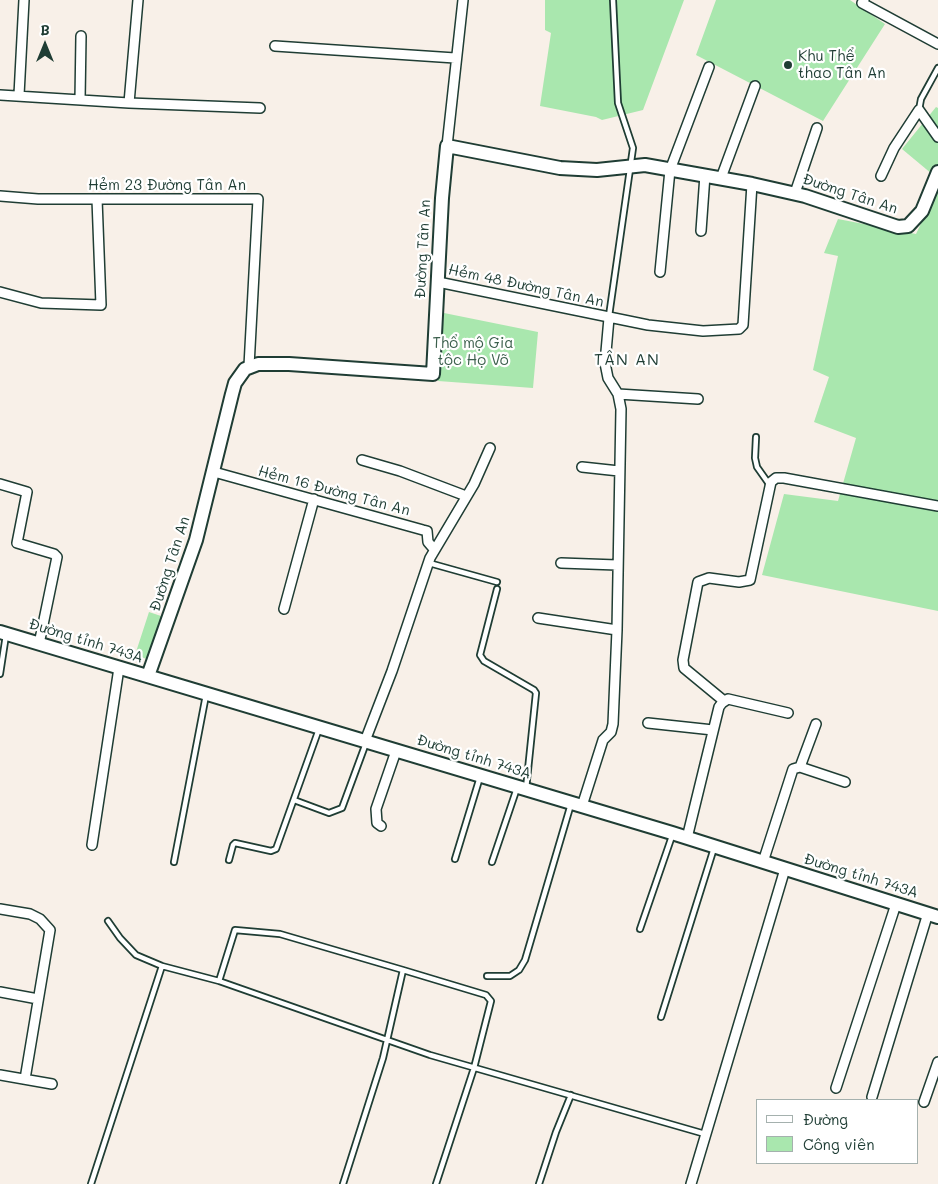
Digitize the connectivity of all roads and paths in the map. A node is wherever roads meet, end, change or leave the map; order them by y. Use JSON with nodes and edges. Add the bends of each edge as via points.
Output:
{"nodes":[{"id":1,"x":24,"y":0,"type":"edge"},
{"id":2,"x":138,"y":0,"type":"edge"},
{"id":3,"x":463,"y":0,"type":"edge"},
{"id":4,"x":613,"y":0,"type":"edge"},
{"id":5,"x":864,"y":0,"type":"edge"},
{"id":6,"x":81,"y":36,"type":"dead end"},
{"id":7,"x":938,"y":44,"type":"edge"},
{"id":8,"x":275,"y":46,"type":"dead end"},
{"id":9,"x":455,"y":58,"type":"junction"},
{"id":10,"x":709,"y":68,"type":"dead end"},
{"id":11,"x":938,"y":68,"type":"edge"},
{"id":12,"x":755,"y":86,"type":"dead end"},
{"id":13,"x":0,"y":95,"type":"edge"},
{"id":14,"x":19,"y":95,"type":"junction"},
{"id":15,"x":80,"y":100,"type":"junction"},
{"id":16,"x":129,"y":103,"type":"junction"},
{"id":17,"x":260,"y":108,"type":"dead end"},
{"id":18,"x":919,"y":110,"type":"junction"},
{"id":19,"x":818,"y":128,"type":"dead end"},
{"id":20,"x":938,"y":138,"type":"edge"},
{"id":21,"x":447,"y":146,"type":"junction"},
{"id":22,"x":630,"y":165,"type":"junction"},
{"id":23,"x":670,"y":170,"type":"junction"},
{"id":24,"x":938,"y":172,"type":"edge"},
{"id":25,"x":705,"y":175,"type":"junction"},
{"id":26,"x":881,"y":176,"type":"dead end"},
{"id":27,"x":721,"y":178,"type":"junction"},
{"id":28,"x":752,"y":184,"type":"junction"},
{"id":29,"x":795,"y":193,"type":"junction"},
{"id":30,"x":0,"y":196,"type":"edge"},
{"id":31,"x":98,"y":199,"type":"junction"},
{"id":32,"x":701,"y":231,"type":"dead end"},
{"id":33,"x":660,"y":272,"type":"dead end"},
{"id":34,"x":438,"y":282,"type":"junction"},
{"id":35,"x":0,"y":292,"type":"edge"},
{"id":36,"x":609,"y":318,"type":"junction"},
{"id":37,"x":249,"y":366,"type":"junction"},
{"id":38,"x":618,"y":394,"type":"junction"},
{"id":39,"x":698,"y":399,"type":"dead end"},
{"id":40,"x":756,"y":437,"type":"dead end"},
{"id":41,"x":490,"y":448,"type":"dead end"},
{"id":42,"x":362,"y":460,"type":"dead end"},
{"id":43,"x":582,"y":467,"type":"dead end"},
{"id":44,"x":620,"y":471,"type":"junction"},
{"id":45,"x":214,"y":472,"type":"junction"},
{"id":46,"x":0,"y":484,"type":"edge"},
{"id":47,"x":769,"y":484,"type":"junction"},
{"id":48,"x":466,"y":496,"type":"junction"},
{"id":49,"x":314,"y":499,"type":"junction"},
{"id":50,"x":938,"y":506,"type":"edge"},
{"id":51,"x":434,"y":549,"type":"junction"},
{"id":52,"x":428,"y":562,"type":"junction"},
{"id":53,"x":561,"y":563,"type":"dead end"},
{"id":54,"x":617,"y":564,"type":"junction"},
{"id":55,"x":497,"y":582,"type":"dead end"},
{"id":56,"x":497,"y":590,"type":"dead end"},
{"id":57,"x":284,"y":609,"type":"dead end"},
{"id":58,"x":538,"y":618,"type":"dead end"},
{"id":59,"x":617,"y":630,"type":"junction"},
{"id":60,"x":3,"y":633,"type":"edge"},
{"id":61,"x":39,"y":644,"type":"junction"},
{"id":62,"x":119,"y":668,"type":"junction"},
{"id":63,"x":0,"y":674,"type":"edge"},
{"id":64,"x":148,"y":676,"type":"junction"},
{"id":65,"x":206,"y":694,"type":"junction"},
{"id":66,"x":724,"y":701,"type":"junction"},
{"id":67,"x":788,"y":713,"type":"dead end"},
{"id":68,"x":648,"y":723,"type":"dead end"},
{"id":69,"x":816,"y":724,"type":"dead end"},
{"id":70,"x":319,"y":728,"type":"junction"},
{"id":71,"x":713,"y":730,"type":"junction"},
{"id":72,"x":365,"y":741,"type":"junction"},
{"id":73,"x":396,"y":751,"type":"junction"},
{"id":74,"x":800,"y":767,"type":"junction"},
{"id":75,"x":481,"y":776,"type":"junction"},
{"id":76,"x":846,"y":782,"type":"dead end"},
{"id":77,"x":522,"y":788,"type":"junction"},
{"id":78,"x":294,"y":800,"type":"junction"},
{"id":79,"x":577,"y":805,"type":"junction"},
{"id":80,"x":381,"y":826,"type":"dead end"},
{"id":81,"x":672,"y":833,"type":"junction"},
{"id":82,"x":686,"y":838,"type":"junction"},
{"id":83,"x":92,"y":845,"type":"dead end"},
{"id":84,"x":715,"y":847,"type":"junction"},
{"id":85,"x":455,"y":859,"type":"dead end"},
{"id":86,"x":229,"y":860,"type":"dead end"},
{"id":87,"x":174,"y":862,"type":"dead end"},
{"id":88,"x":492,"y":862,"type":"dead end"},
{"id":89,"x":763,"y":862,"type":"junction"},
{"id":90,"x":785,"y":869,"type":"junction"},
{"id":91,"x":896,"y":904,"type":"junction"},
{"id":92,"x":0,"y":909,"type":"edge"},
{"id":93,"x":933,"y":915,"type":"edge"},
{"id":94,"x":108,"y":921,"type":"dead end"},
{"id":95,"x":640,"y":929,"type":"dead end"},
{"id":96,"x":162,"y":966,"type":"junction"},
{"id":97,"x":403,"y":970,"type":"junction"},
{"id":98,"x":487,"y":976,"type":"dead end"},
{"id":99,"x":220,"y":981,"type":"junction"},
{"id":100,"x":0,"y":992,"type":"edge"},
{"id":101,"x":38,"y":999,"type":"junction"},
{"id":102,"x":661,"y":1017,"type":"dead end"},
{"id":103,"x":387,"y":1041,"type":"junction"},
{"id":104,"x":938,"y":1062,"type":"edge"},
{"id":105,"x":474,"y":1068,"type":"junction"},
{"id":106,"x":0,"y":1075,"type":"edge"},
{"id":107,"x":25,"y":1079,"type":"junction"},
{"id":108,"x":52,"y":1084,"type":"dead end"},
{"id":109,"x":836,"y":1088,"type":"dead end"},
{"id":110,"x":571,"y":1095,"type":"junction"},
{"id":111,"x":872,"y":1097,"type":"dead end"},
{"id":112,"x":924,"y":1102,"type":"dead end"},
{"id":113,"x":707,"y":1134,"type":"junction"},
{"id":114,"x":90,"y":1184,"type":"edge"},
{"id":115,"x":343,"y":1184,"type":"edge"},
{"id":116,"x":436,"y":1184,"type":"edge"},
{"id":117,"x":538,"y":1184,"type":"edge"},
{"id":118,"x":691,"y":1184,"type":"edge"}],
"edges":[{"from":1,"to":14,"type":"street"},
{"from":2,"to":16,"type":"street"},
{"from":3,"to":9,"type":"street"},
{"from":4,"to":22,"type":"lane","via":[[618,103],[632,142]]},
{"from":5,"to":7,"type":"street","via":[[862,2]]},
{"from":6,"to":15,"type":"street"},
{"from":8,"to":9,"type":"street"},
{"from":9,"to":21,"type":"street"},
{"from":10,"to":23,"type":"street"},
{"from":11,"to":18,"type":"lane","via":[[921,99]]},
{"from":12,"to":27,"type":"street"},
{"from":13,"to":14,"type":"street"},
{"from":14,"to":15,"type":"street"},
{"from":15,"to":16,"type":"street"},
{"from":16,"to":17,"type":"street"},
{"from":18,"to":20,"type":"street"},
{"from":18,"to":26,"type":"street","via":[[894,148]]},
{"from":19,"to":29,"type":"street"},
{"from":21,"to":22,"type":"street","name":"Đường Tân An","via":[[560,168],[597,170]]},
{"from":21,"to":34,"type":"street","name":"Đường Tân An"},
{"from":22,"to":23,"type":"street","name":"Đường Tân An"},
{"from":22,"to":36,"type":"lane"},
{"from":23,"to":25,"type":"street","name":"Đường Tân An"},
{"from":23,"to":33,"type":"street"},
{"from":24,"to":29,"type":"street","name":"Đường Tân An","via":[[922,210],[908,226],[892,226]]},
{"from":25,"to":27,"type":"street","name":"Đường Tân An"},
{"from":25,"to":32,"type":"street"},
{"from":27,"to":28,"type":"street","name":"Đường Tân An"},
{"from":28,"to":29,"type":"street","name":"Đường Tân An"},
{"from":28,"to":36,"type":"street","name":"Hẻm 48 Đường Tân An","via":[[742,328],[717,331],[679,329]]},
{"from":30,"to":31,"type":"street","name":"Hẻm 23 Đường Tân An"},
{"from":31,"to":35,"type":"street","via":[[101,305],[48,304]]},
{"from":31,"to":37,"type":"street","name":"Hẻm 23 Đường Tân An","via":[[258,199]]},
{"from":34,"to":36,"type":"street","name":"Hẻm 48 Đường Tân An"},
{"from":34,"to":37,"type":"street","name":"Đường Tân An","via":[[433,374],[289,364]]},
{"from":36,"to":38,"type":"street","via":[[605,363],[608,378]]},
{"from":37,"to":45,"type":"street","name":"Đường Tân An","via":[[235,383]]},
{"from":38,"to":39,"type":"street"},
{"from":38,"to":44,"type":"street","via":[[621,408]]},
{"from":40,"to":47,"type":"lane","via":[[754,458]]},
{"from":41,"to":48,"type":"street"},
{"from":42,"to":48,"type":"street"},
{"from":43,"to":44,"type":"street"},
{"from":44,"to":54,"type":"street"},
{"from":45,"to":49,"type":"street","name":"Hẻm 16 Đường Tân An"},
{"from":45,"to":64,"type":"street","name":"Đường Tân An","via":[[196,540]]},
{"from":46,"to":61,"type":"street","via":[[27,492],[17,543],[57,557]]},
{"from":47,"to":50,"type":"street","via":[[776,478],[784,478]]},
{"from":47,"to":66,"type":"street","via":[[750,580],[739,582],[709,578],[698,582],[684,668]]},
{"from":48,"to":51,"type":"street"},
{"from":49,"to":51,"type":"street","name":"Hẻm 16 Đường Tân An","via":[[423,530]]},
{"from":49,"to":57,"type":"street"},
{"from":51,"to":52,"type":"street"},
{"from":52,"to":55,"type":"lane"},
{"from":52,"to":72,"type":"street"},
{"from":53,"to":54,"type":"street"},
{"from":54,"to":59,"type":"street"},
{"from":56,"to":77,"type":"lane","via":[[480,655],[484,661],[536,693]]},
{"from":58,"to":59,"type":"street"},
{"from":59,"to":79,"type":"street","via":[[613,724],[611,732],[603,740]]},
{"from":60,"to":61,"type":"street","name":"Đường tỉnh 743A"},
{"from":60,"to":63,"type":"lane"},
{"from":61,"to":62,"type":"street","name":"Đường tỉnh 743A"},
{"from":62,"to":64,"type":"street","name":"Đường tỉnh 743A"},
{"from":62,"to":83,"type":"street"},
{"from":64,"to":65,"type":"street","name":"Đường tỉnh 743A"},
{"from":65,"to":70,"type":"street","name":"Đường tỉnh 743A"},
{"from":65,"to":87,"type":"lane"},
{"from":66,"to":67,"type":"street","via":[[728,699]]},
{"from":66,"to":71,"type":"street"},
{"from":68,"to":71,"type":"street"},
{"from":69,"to":74,"type":"street"},
{"from":70,"to":72,"type":"street","name":"Đường tỉnh 743A"},
{"from":70,"to":78,"type":"lane"},
{"from":71,"to":82,"type":"street"},
{"from":72,"to":73,"type":"street","name":"Đường tỉnh 743A"},
{"from":72,"to":78,"type":"lane","via":[[342,808],[329,813]]},
{"from":73,"to":75,"type":"street","name":"Đường tỉnh 743A"},
{"from":73,"to":80,"type":"street","via":[[376,809],[377,823]]},
{"from":74,"to":76,"type":"street"},
{"from":74,"to":89,"type":"street","via":[[793,770]]},
{"from":75,"to":77,"type":"street","name":"Đường tỉnh 743A"},
{"from":75,"to":85,"type":"lane"},
{"from":77,"to":79,"type":"street","name":"Đường tỉnh 743A"},
{"from":77,"to":88,"type":"lane"},
{"from":78,"to":86,"type":"lane","via":[[276,849],[235,843]]},
{"from":79,"to":81,"type":"street","name":"Đường tỉnh 743A"},
{"from":79,"to":98,"type":"lane","via":[[525,960],[510,976]]},
{"from":81,"to":82,"type":"street","name":"Đường tỉnh 743A"},
{"from":81,"to":95,"type":"lane"},
{"from":82,"to":84,"type":"street","name":"Đường tỉnh 743A"},
{"from":84,"to":89,"type":"street","name":"Đường tỉnh 743A"},
{"from":84,"to":102,"type":"lane"},
{"from":89,"to":90,"type":"street","name":"Đường tỉnh 743A"},
{"from":90,"to":91,"type":"street","name":"Đường tỉnh 743A"},
{"from":90,"to":113,"type":"street"},
{"from":91,"to":93,"type":"street","name":"Đường tỉnh 743A"},
{"from":91,"to":109,"type":"street"},
{"from":92,"to":101,"type":"street","via":[[30,914],[50,930]]},
{"from":93,"to":111,"type":"street"},
{"from":94,"to":96,"type":"lane","via":[[136,955]]},
{"from":96,"to":99,"type":"lane"},
{"from":96,"to":114,"type":"lane"},
{"from":97,"to":99,"type":"lane","via":[[280,934],[235,930]]},
{"from":97,"to":103,"type":"lane"},
{"from":97,"to":105,"type":"lane","via":[[486,995],[491,1001]]},
{"from":99,"to":103,"type":"lane"},
{"from":100,"to":101,"type":"street"},
{"from":101,"to":107,"type":"street"},
{"from":103,"to":105,"type":"lane"},
{"from":103,"to":115,"type":"lane"},
{"from":104,"to":112,"type":"street"},
{"from":105,"to":110,"type":"lane"},
{"from":105,"to":116,"type":"lane"},
{"from":106,"to":107,"type":"street"},
{"from":107,"to":108,"type":"street"},
{"from":110,"to":113,"type":"lane"},
{"from":110,"to":117,"type":"lane"},
{"from":113,"to":118,"type":"street"}]}
